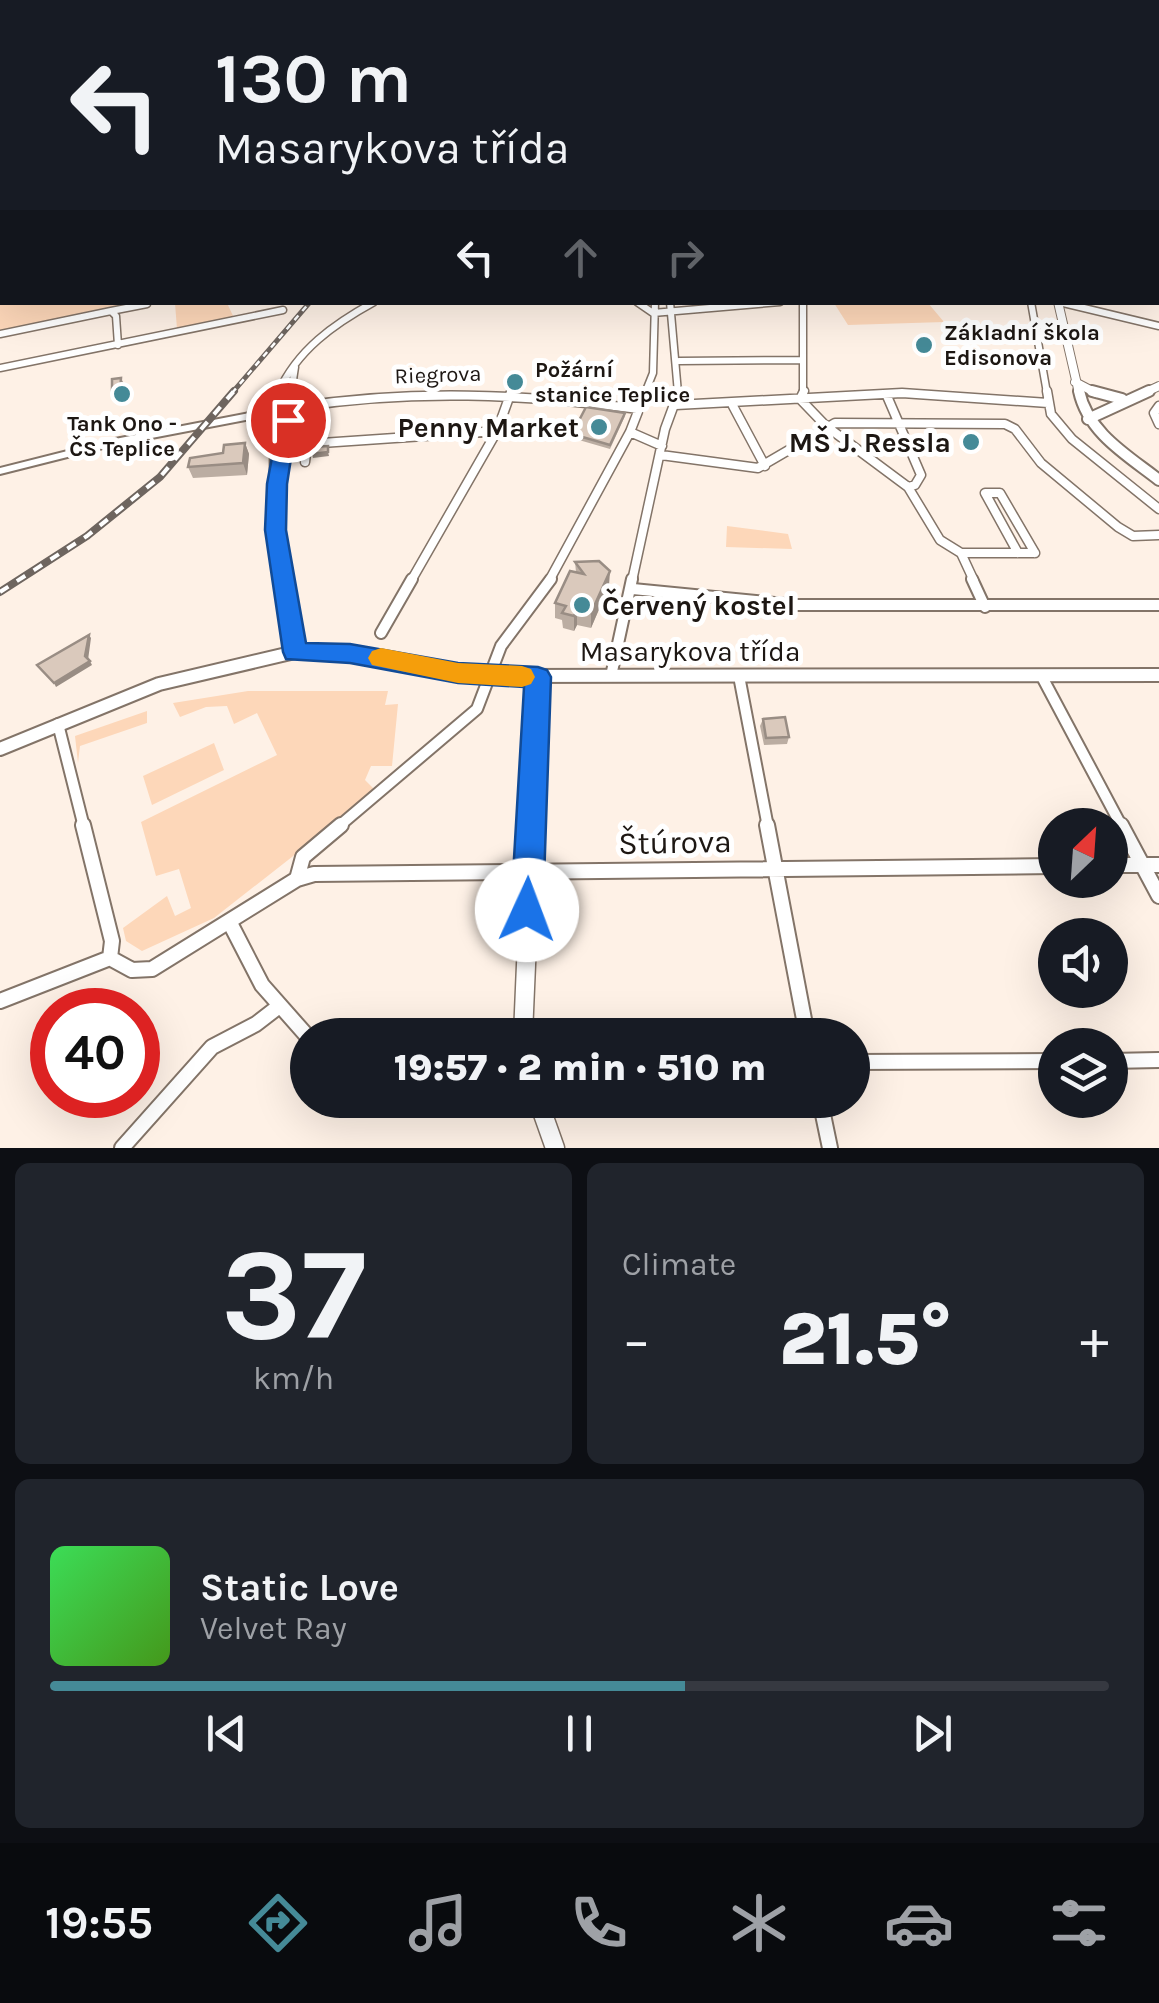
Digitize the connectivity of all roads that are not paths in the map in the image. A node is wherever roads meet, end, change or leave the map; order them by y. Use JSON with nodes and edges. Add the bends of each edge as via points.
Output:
{"nodes":[{"id":1,"x":142,"y":305,"type":"edge"},
{"id":2,"x":369,"y":305,"type":"edge"},
{"id":3,"x":642,"y":305,"type":"edge"},
{"id":4,"x":654,"y":305,"type":"edge"},
{"id":5,"x":671,"y":305,"type":"edge"},
{"id":6,"x":748,"y":305,"type":"edge"},
{"id":7,"x":803,"y":305,"type":"edge"},
{"id":8,"x":1032,"y":305,"type":"edge"},
{"id":9,"x":1060,"y":305,"type":"edge"},
{"id":10,"x":1072,"y":305,"type":"edge"},
{"id":11,"x":283,"y":310,"type":"dead end"},
{"id":12,"x":111,"y":311,"type":"junction"},
{"id":13,"x":653,"y":312,"type":"junction"},
{"id":14,"x":672,"y":312,"type":"junction"},
{"id":15,"x":1159,"y":326,"type":"edge"},
{"id":16,"x":0,"y":334,"type":"edge"},
{"id":17,"x":118,"y":345,"type":"junction"},
{"id":18,"x":298,"y":360,"type":"junction"},
{"id":19,"x":803,"y":360,"type":"junction"},
{"id":20,"x":678,"y":361,"type":"junction"},
{"id":21,"x":0,"y":368,"type":"edge"},
{"id":22,"x":1075,"y":382,"type":"junction"},
{"id":23,"x":1159,"y":386,"type":"edge"},
{"id":24,"x":511,"y":392,"type":"junction"},
{"id":25,"x":887,"y":396,"type":"junction"},
{"id":26,"x":800,"y":399,"type":"junction"},
{"id":27,"x":1126,"y":399,"type":"junction"},
{"id":28,"x":1048,"y":403,"type":"junction"},
{"id":29,"x":676,"y":405,"type":"junction"},
{"id":30,"x":733,"y":406,"type":"junction"},
{"id":31,"x":1159,"y":406,"type":"edge"},
{"id":32,"x":294,"y":408,"type":"junction"},
{"id":33,"x":639,"y":409,"type":"junction"},
{"id":34,"x":273,"y":412,"type":"junction"},
{"id":35,"x":739,"y":416,"type":"joint"},
{"id":36,"x":1088,"y":418,"type":"junction"},
{"id":37,"x":226,"y":420,"type":"junction"},
{"id":38,"x":896,"y":423,"type":"junction"},
{"id":39,"x":1159,"y":424,"type":"edge"},
{"id":40,"x":826,"y":426,"type":"junction"},
{"id":41,"x":497,"y":431,"type":"junction"},
{"id":42,"x":630,"y":432,"type":"junction"},
{"id":43,"x":661,"y":450,"type":"junction"},
{"id":44,"x":276,"y":456,"type":"junction"},
{"id":45,"x":305,"y":462,"type":"dead end"},
{"id":46,"x":765,"y":466,"type":"junction"},
{"id":47,"x":0,"y":471,"type":"edge"},
{"id":48,"x":1159,"y":480,"type":"edge"},
{"id":49,"x":277,"y":484,"type":"junction"},
{"id":50,"x":908,"y":487,"type":"junction"},
{"id":51,"x":1159,"y":509,"type":"edge"},
{"id":52,"x":1159,"y":535,"type":"edge"},
{"id":53,"x":961,"y":553,"type":"junction"},
{"id":54,"x":1018,"y":553,"type":"junction"},
{"id":55,"x":633,"y":589,"type":"junction"},
{"id":56,"x":1159,"y":605,"type":"edge"},
{"id":57,"x":985,"y":606,"type":"junction"},
{"id":58,"x":380,"y":632,"type":"dead end"},
{"id":59,"x":295,"y":652,"type":"junction"},
{"id":60,"x":1040,"y":675,"type":"junction"},
{"id":61,"x":1159,"y":675,"type":"edge"},
{"id":62,"x":488,"y":676,"type":"junction"},
{"id":63,"x":611,"y":676,"type":"junction"},
{"id":64,"x":739,"y":676,"type":"junction"},
{"id":65,"x":538,"y":677,"type":"junction"},
{"id":66,"x":58,"y":724,"type":"junction"},
{"id":67,"x":0,"y":749,"type":"edge"},
{"id":68,"x":1159,"y":864,"type":"edge"},
{"id":69,"x":1128,"y":865,"type":"edge"},
{"id":70,"x":1143,"y":865,"type":"junction"},
{"id":71,"x":1038,"y":866,"type":"edge"},
{"id":72,"x":775,"y":868,"type":"junction"},
{"id":73,"x":528,"y":871,"type":"junction"},
{"id":74,"x":297,"y":879,"type":"junction"},
{"id":75,"x":1159,"y":896,"type":"edge"},
{"id":76,"x":104,"y":907,"type":"joint"},
{"id":77,"x":230,"y":924,"type":"junction"},
{"id":78,"x":110,"y":958,"type":"junction"},
{"id":79,"x":0,"y":1001,"type":"edge"},
{"id":80,"x":278,"y":1007,"type":"junction"},
{"id":81,"x":524,"y":1018,"type":"edge"},
{"id":82,"x":804,"y":1018,"type":"edge"},
{"id":83,"x":290,"y":1019,"type":"edge"},
{"id":84,"x":1128,"y":1060,"type":"edge"},
{"id":85,"x":1159,"y":1060,"type":"edge"},
{"id":86,"x":1038,"y":1061,"type":"edge"},
{"id":87,"x":870,"y":1062,"type":"edge"},
{"id":88,"x":544,"y":1118,"type":"edge"},
{"id":89,"x":824,"y":1118,"type":"edge"},
{"id":90,"x":137,"y":1131,"type":"joint"},
{"id":91,"x":122,"y":1148,"type":"edge"},
{"id":92,"x":555,"y":1148,"type":"edge"},
{"id":93,"x":830,"y":1148,"type":"edge"}],
"edges":[{"from":1,"to":12,"type":"street"},
{"from":2,"to":18,"type":"street","via":[[330,328]]},
{"from":3,"to":13,"type":"street"},
{"from":4,"to":13,"type":"street"},
{"from":5,"to":14,"type":"street"},
{"from":6,"to":14,"type":"street"},
{"from":7,"to":19,"type":"street"},
{"from":8,"to":28,"type":"street"},
{"from":9,"to":22,"type":"street"},
{"from":10,"to":15,"type":"street"},
{"from":11,"to":17,"type":"street"},
{"from":12,"to":16,"type":"street"},
{"from":12,"to":17,"type":"street"},
{"from":13,"to":14,"type":"street"},
{"from":13,"to":33,"type":"street","via":[[653,373]]},
{"from":14,"to":20,"type":"street"},
{"from":17,"to":21,"type":"street"},
{"from":18,"to":32,"type":"street","via":[[290,385]]},
{"from":18,"to":34,"type":"street","via":[[284,377]]},
{"from":19,"to":20,"type":"street"},
{"from":19,"to":26,"type":"street"},
{"from":20,"to":29,"type":"street"},
{"from":22,"to":27,"type":"street"},
{"from":22,"to":36,"type":"street"},
{"from":23,"to":27,"type":"street"},
{"from":24,"to":32,"type":"street","name":"Riegrova","via":[[402,394]]},
{"from":24,"to":33,"type":"street","name":"Riegrova"},
{"from":24,"to":41,"type":"street"},
{"from":25,"to":26,"type":"street"},
{"from":25,"to":28,"type":"street"},
{"from":25,"to":38,"type":"street"},
{"from":26,"to":30,"type":"street"},
{"from":26,"to":40,"type":"street"},
{"from":27,"to":36,"type":"street"},
{"from":28,"to":51,"type":"street","via":[[1072,439]]},
{"from":29,"to":30,"type":"street"},
{"from":29,"to":43,"type":"street"},
{"from":30,"to":35,"type":"street"},
{"from":31,"to":39,"type":"street"},
{"from":32,"to":34,"type":"main road"},
{"from":32,"to":49,"type":"main road"},
{"from":33,"to":42,"type":"street"},
{"from":34,"to":37,"type":"main road"},
{"from":34,"to":44,"type":"main road"},
{"from":35,"to":46,"type":"street"},
{"from":36,"to":48,"type":"street"},
{"from":37,"to":44,"type":"main road","via":[[266,423]]},
{"from":37,"to":47,"type":"main road"},
{"from":38,"to":40,"type":"street"},
{"from":38,"to":50,"type":"street","via":[[920,475]]},
{"from":38,"to":52,"type":"street","via":[[997,423],[1015,429],[1041,464],[1118,527],[1133,536]]},
{"from":40,"to":46,"type":"street"},
{"from":40,"to":50,"type":"street"},
{"from":41,"to":45,"type":"street","via":[[306,444]]},
{"from":41,"to":58,"type":"street"},
{"from":42,"to":43,"type":"street"},
{"from":42,"to":62,"type":"street","via":[[552,577],[501,646]]},
{"from":43,"to":46,"type":"street"},
{"from":43,"to":55,"type":"street"},
{"from":44,"to":49,"type":"main road"},
{"from":49,"to":59,"type":"main road","via":[[276,530]]},
{"from":50,"to":53,"type":"street","via":[[940,540]]},
{"from":53,"to":54,"type":"street"},
{"from":53,"to":57,"type":"street"},
{"from":54,"to":54,"type":"street","via":[[1035,553],[1000,493],[985,493]]},
{"from":55,"to":57,"type":"street","via":[[796,605]]},
{"from":55,"to":63,"type":"street"},
{"from":56,"to":57,"type":"street"},
{"from":59,"to":62,"type":"main road","name":"Masarykova třída"},
{"from":59,"to":66,"type":"street","name":"Masarykova třída","via":[[159,684]]},
{"from":60,"to":61,"type":"main road","name":"Masarykova třída"},
{"from":60,"to":64,"type":"main road","name":"Masarykova třída"},
{"from":60,"to":70,"type":"street"},
{"from":62,"to":65,"type":"main road","name":"Masarykova třída"},
{"from":62,"to":74,"type":"street","via":[[477,709],[303,857]]},
{"from":63,"to":64,"type":"main road","name":"Masarykova třída"},
{"from":63,"to":65,"type":"main road","name":"Masarykova třída"},
{"from":64,"to":72,"type":"street"},
{"from":65,"to":73,"type":"street"},
{"from":66,"to":67,"type":"street","name":"Masarykova třída"},
{"from":66,"to":76,"type":"street"},
{"from":68,"to":70,"type":"street"},
{"from":69,"to":70,"type":"street"},
{"from":70,"to":75,"type":"street"},
{"from":71,"to":72,"type":"street","name":"Štúrova"},
{"from":72,"to":73,"type":"street","name":"Štúrova"},
{"from":72,"to":82,"type":"street"},
{"from":73,"to":74,"type":"street","name":"Štúrova"},
{"from":73,"to":81,"type":"street"},
{"from":74,"to":77,"type":"street"},
{"from":76,"to":78,"type":"street"},
{"from":77,"to":78,"type":"street","via":[[152,969],[132,970]]},
{"from":77,"to":80,"type":"street"},
{"from":78,"to":79,"type":"street"},
{"from":80,"to":83,"type":"street"},
{"from":80,"to":90,"type":"street","via":[[212,1047]]},
{"from":84,"to":85,"type":"street"},
{"from":86,"to":87,"type":"street"},
{"from":88,"to":92,"type":"street"},
{"from":89,"to":93,"type":"street"},
{"from":90,"to":91,"type":"street"}]}
